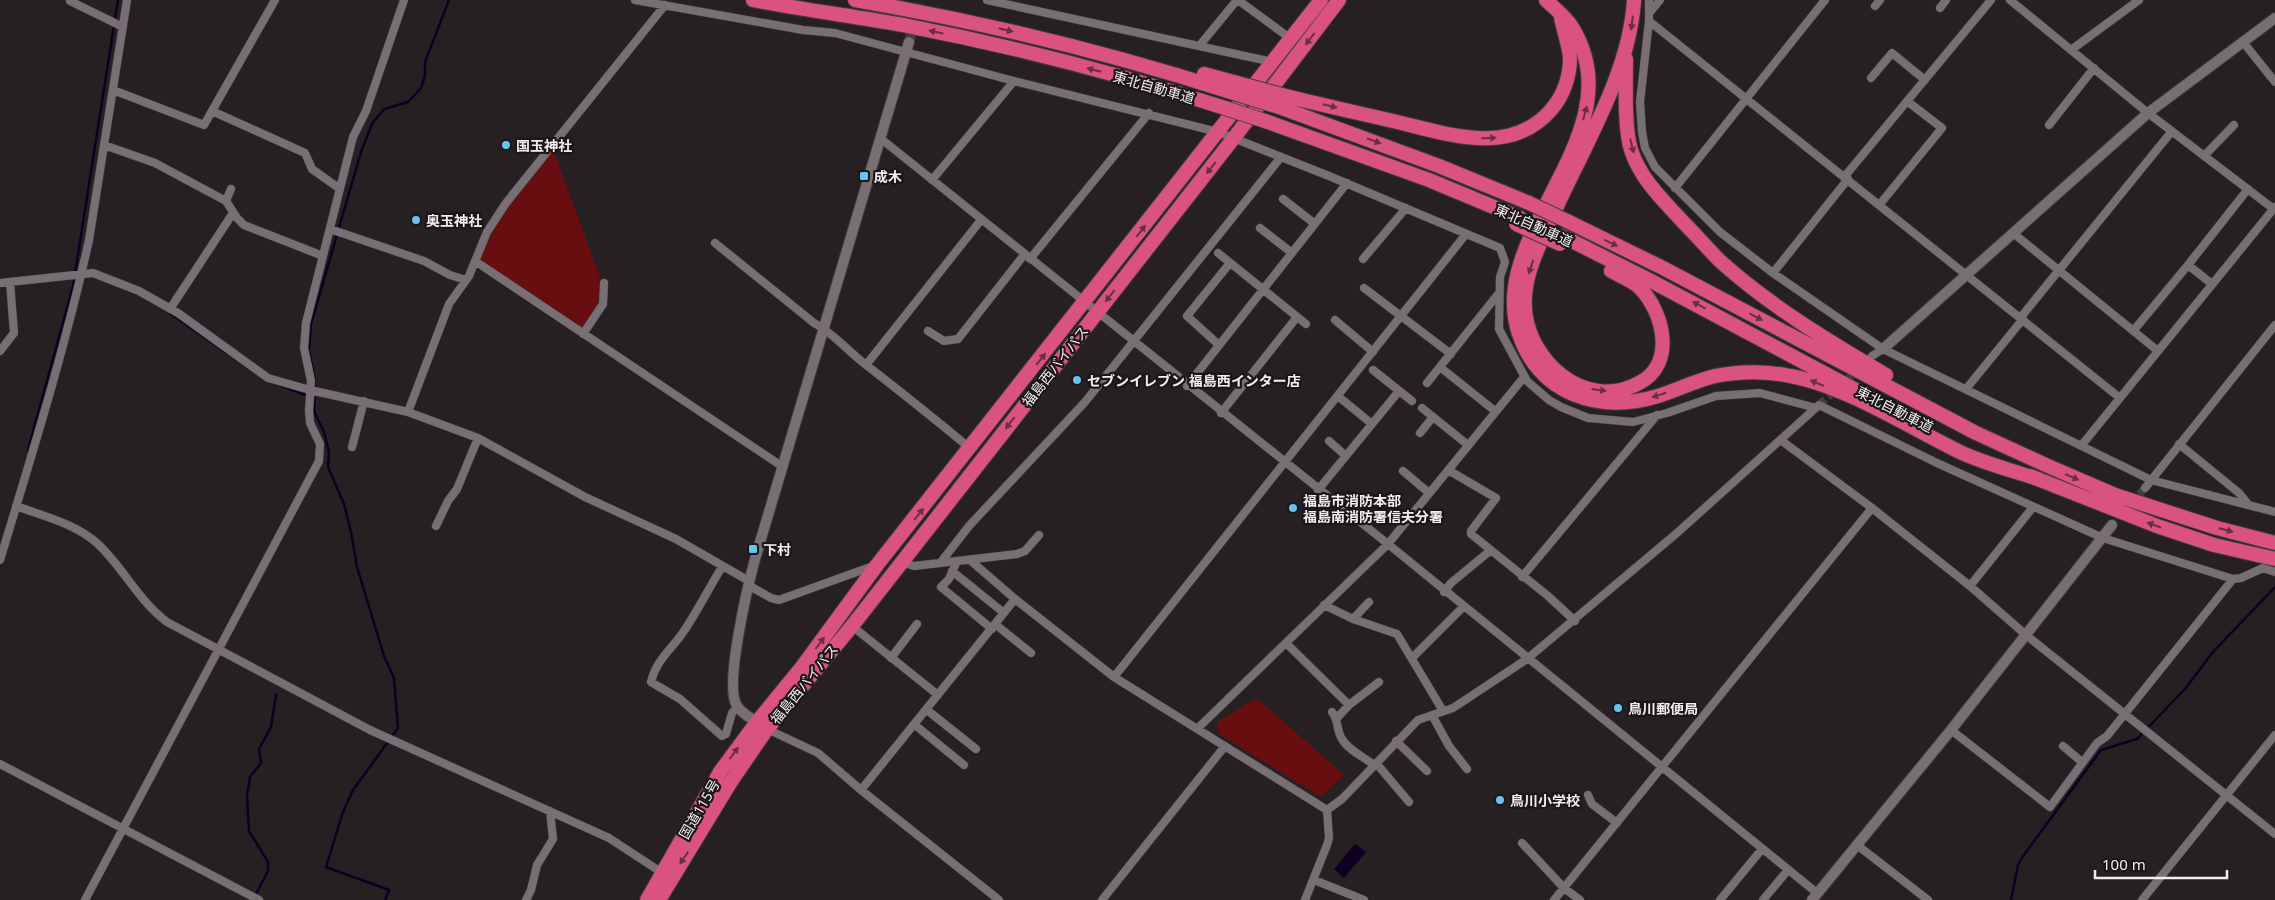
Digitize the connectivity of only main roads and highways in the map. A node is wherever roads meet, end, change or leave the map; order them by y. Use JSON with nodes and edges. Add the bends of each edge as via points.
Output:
{"nodes":[{"id":1,"x":753,"y":0,"type":"edge"},
{"id":2,"x":855,"y":0,"type":"edge"},
{"id":3,"x":1321,"y":0,"type":"edge"},
{"id":4,"x":1339,"y":0,"type":"edge"},
{"id":5,"x":1546,"y":0,"type":"edge"},
{"id":6,"x":1634,"y":0,"type":"edge"},
{"id":7,"x":1560,"y":14,"type":"junction"},
{"id":8,"x":1627,"y":46,"type":"junction"},
{"id":9,"x":1281,"y":101,"type":"junction"},
{"id":10,"x":1561,"y":240,"type":"junction"},
{"id":11,"x":2048,"y":466,"type":"junction"},
{"id":12,"x":2038,"y":480,"type":"junction"},
{"id":13,"x":2275,"y":543,"type":"edge"},
{"id":14,"x":2272,"y":558,"type":"edge"},
{"id":15,"x":762,"y":726,"type":"junction"},
{"id":16,"x":667,"y":875,"type":"junction"},
{"id":17,"x":647,"y":900,"type":"edge"},
{"id":18,"x":659,"y":900,"type":"edge"}],
"edges":[{"from":10,"to":1,"type":"highway","name":"東北自動車道","one_way":true,"bridge":true,"via":[[1429,180],[1268,122],[1118,76],[903,25]]},
{"from":2,"to":9,"type":"highway","one_way":true,"bridge":true,"via":[[1059,42]]},
{"from":15,"to":3,"type":"highway","name":"福島西バイパス","one_way":true,"via":[[878,565]]},
{"from":4,"to":15,"type":"highway","name":"福島西バイパス","one_way":true,"via":[[852,626]]},
{"from":5,"to":7,"type":"highway"},
{"from":6,"to":8,"type":"highway","one_way":true},
{"from":9,"to":7,"type":"highway","one_way":true,"via":[[1450,135],[1487,139],[1512,136],[1538,123],[1562,94],[1570,56]]},
{"from":12,"to":7,"type":"highway","one_way":true,"via":[[1961,453],[1841,393],[1790,375],[1750,372],[1715,376],[1657,396],[1604,403],[1579,397],[1543,373],[1526,352],[1516,326],[1517,276],[1581,128],[1589,95],[1588,71],[1582,48],[1572,26]]},
{"from":8,"to":10,"type":"highway","one_way":true,"via":[[1616,79],[1532,264],[1524,303],[1532,340],[1545,361],[1564,378],[1584,388],[1605,391],[1617,391],[1640,383],[1656,366],[1662,350],[1660,321],[1650,300],[1638,287]]},
{"from":8,"to":11,"type":"highway","one_way":true,"via":[[1628,126],[1634,155],[1653,190],[1719,260],[1760,294],[1828,341]]},
{"from":9,"to":11,"type":"highway","name":"東北自動車道","one_way":true,"bridge":true,"via":[[1568,221],[1976,434]]},
{"from":12,"to":10,"type":"highway","name":"東北自動車道","one_way":true,"via":[[1890,408],[1654,282]]},
{"from":11,"to":13,"type":"highway","name":"東北自動車道","one_way":true,"via":[[2115,495]]},
{"from":14,"to":12,"type":"highway","name":"東北自動車道","one_way":true,"via":[[2157,526]]},
{"from":15,"to":16,"type":"highway","name":"国道115号","via":[[730,783]]},
{"from":16,"to":17,"type":"highway","name":"国道115号"},
{"from":16,"to":18,"type":"highway","name":"国道115号"}]}
